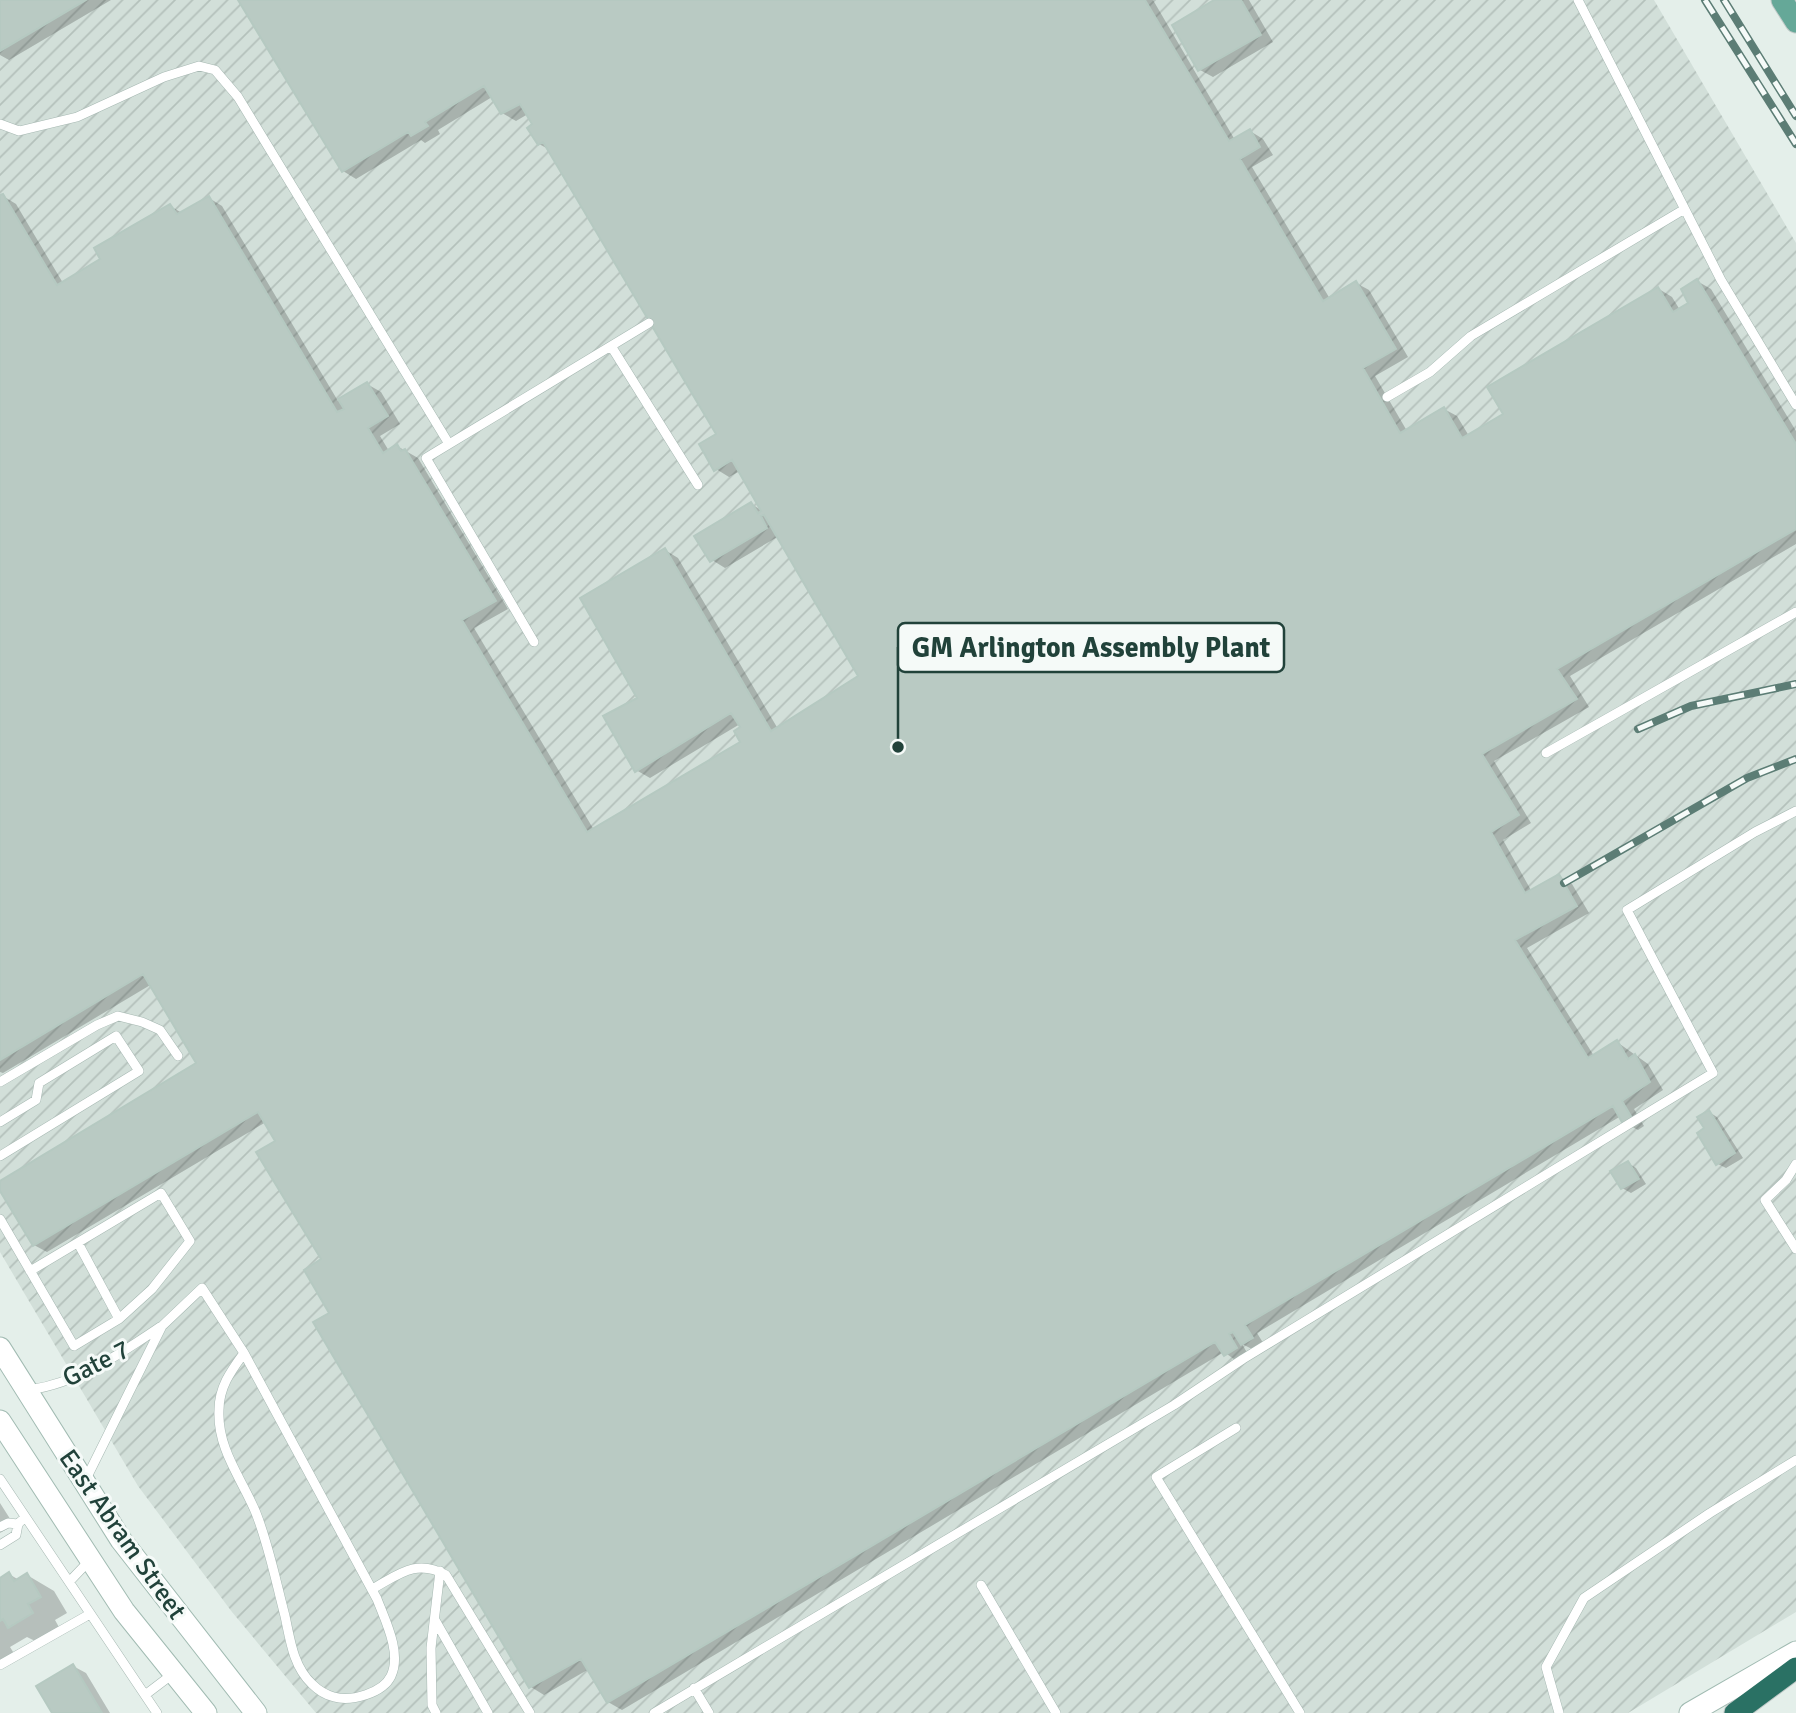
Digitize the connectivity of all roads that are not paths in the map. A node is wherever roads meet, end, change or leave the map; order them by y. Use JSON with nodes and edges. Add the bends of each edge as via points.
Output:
{"nodes":[{"id":1,"x":1578,"y":0,"type":"edge"},
{"id":2,"x":1782,"y":0,"type":"edge"},
{"id":3,"x":1796,"y":22,"type":"edge"},
{"id":4,"x":0,"y":124,"type":"edge"},
{"id":5,"x":1684,"y":210,"type":"junction"},
{"id":6,"x":649,"y":323,"type":"dead end"},
{"id":7,"x":611,"y":346,"type":"junction"},
{"id":8,"x":1387,"y":397,"type":"dead end"},
{"id":9,"x":1796,"y":405,"type":"edge"},
{"id":10,"x":449,"y":444,"type":"junction"},
{"id":11,"x":698,"y":485,"type":"dead end"},
{"id":12,"x":1796,"y":612,"type":"edge"},
{"id":13,"x":534,"y":642,"type":"dead end"},
{"id":14,"x":1546,"y":753,"type":"dead end"},
{"id":15,"x":1796,"y":811,"type":"edge"},
{"id":16,"x":178,"y":1056,"type":"dead end"},
{"id":17,"x":0,"y":1082,"type":"edge"},
{"id":18,"x":0,"y":1122,"type":"edge"},
{"id":19,"x":0,"y":1156,"type":"edge"},
{"id":20,"x":1796,"y":1164,"type":"edge"},
{"id":21,"x":0,"y":1219,"type":"edge"},
{"id":22,"x":78,"y":1243,"type":"junction"},
{"id":23,"x":1796,"y":1249,"type":"edge"},
{"id":24,"x":30,"y":1271,"type":"junction"},
{"id":25,"x":119,"y":1319,"type":"junction"},
{"id":26,"x":162,"y":1326,"type":"junction"},
{"id":27,"x":0,"y":1348,"type":"edge"},
{"id":28,"x":244,"y":1353,"type":"junction"},
{"id":29,"x":26,"y":1391,"type":"junction"},
{"id":30,"x":0,"y":1421,"type":"edge"},
{"id":31,"x":1236,"y":1428,"type":"dead end"},
{"id":32,"x":1796,"y":1460,"type":"edge"},
{"id":33,"x":0,"y":1479,"type":"edge"},
{"id":34,"x":84,"y":1482,"type":"junction"},
{"id":35,"x":22,"y":1521,"type":"junction"},
{"id":36,"x":0,"y":1527,"type":"edge"},
{"id":37,"x":121,"y":1540,"type":"junction"},
{"id":38,"x":0,"y":1545,"type":"edge"},
{"id":39,"x":89,"y":1561,"type":"junction"},
{"id":40,"x":440,"y":1571,"type":"junction"},
{"id":41,"x":68,"y":1582,"type":"junction"},
{"id":42,"x":981,"y":1585,"type":"dead end"},
{"id":43,"x":372,"y":1590,"type":"junction"},
{"id":44,"x":90,"y":1614,"type":"junction"},
{"id":45,"x":435,"y":1620,"type":"junction"},
{"id":46,"x":1796,"y":1652,"type":"edge"},
{"id":47,"x":0,"y":1665,"type":"edge"},
{"id":48,"x":1796,"y":1668,"type":"edge"},
{"id":49,"x":173,"y":1673,"type":"junction"},
{"id":50,"x":694,"y":1688,"type":"junction"},
{"id":51,"x":145,"y":1695,"type":"junction"},
{"id":52,"x":157,"y":1713,"type":"edge"},
{"id":53,"x":206,"y":1713,"type":"edge"},
{"id":54,"x":256,"y":1713,"type":"edge"},
{"id":55,"x":436,"y":1713,"type":"edge"},
{"id":56,"x":488,"y":1713,"type":"edge"},
{"id":57,"x":530,"y":1713,"type":"edge"},
{"id":58,"x":654,"y":1713,"type":"edge"},
{"id":59,"x":709,"y":1713,"type":"edge"},
{"id":60,"x":1056,"y":1713,"type":"edge"},
{"id":61,"x":1300,"y":1713,"type":"edge"},
{"id":62,"x":1559,"y":1713,"type":"edge"},
{"id":63,"x":1690,"y":1713,"type":"edge"},
{"id":64,"x":1735,"y":1713,"type":"edge"}],
"edges":[{"from":1,"to":5,"type":"lane"},
{"from":2,"to":3,"type":"main road"},
{"from":4,"to":10,"type":"lane","via":[[19,131],[77,117],[164,77],[199,66],[215,70],[239,97]]},
{"from":5,"to":8,"type":"lane","via":[[1471,336],[1430,372]]},
{"from":5,"to":9,"type":"lane"},
{"from":6,"to":7,"type":"lane"},
{"from":7,"to":10,"type":"lane"},
{"from":7,"to":11,"type":"lane"},
{"from":10,"to":13,"type":"lane","via":[[426,458]]},
{"from":12,"to":14,"type":"lane"},
{"from":15,"to":50,"type":"lane","via":[[1627,910],[1713,1073],[1162,1412]]},
{"from":16,"to":17,"type":"lane","via":[[160,1030],[118,1016]]},
{"from":18,"to":19,"type":"lane","via":[[36,1100],[39,1083],[116,1036],[139,1071]]},
{"from":20,"to":23,"type":"lane","via":[[1765,1200]]},
{"from":21,"to":24,"type":"lane"},
{"from":22,"to":24,"type":"lane"},
{"from":22,"to":25,"type":"lane"},
{"from":22,"to":25,"type":"lane","via":[[161,1193],[190,1241],[152,1289]]},
{"from":24,"to":25,"type":"lane","via":[[74,1346]]},
{"from":26,"to":28,"type":"lane","via":[[202,1288]]},
{"from":26,"to":29,"type":"lane","name":"Gate 7","via":[[103,1365],[47,1388]]},
{"from":26,"to":34,"type":"lane"},
{"from":27,"to":29,"type":"main road","name":"East Abram Street"},
{"from":28,"to":43,"type":"lane"},
{"from":28,"to":43,"type":"lane","via":[[226,1377],[218,1409],[221,1442],[256,1514],[297,1662],[312,1684],[333,1697],[361,1696],[391,1677],[392,1642]]},
{"from":29,"to":34,"type":"main road","name":"East Abram Street"},
{"from":30,"to":39,"type":"main road","name":"East Abram Street"},
{"from":31,"to":61,"type":"lane","via":[[1156,1477]]},
{"from":32,"to":62,"type":"lane","via":[[1584,1598],[1546,1667]]},
{"from":33,"to":35,"type":"lane"},
{"from":34,"to":37,"type":"main road","name":"East Abram Street"},
{"from":35,"to":36,"type":"lane"},
{"from":35,"to":38,"type":"lane","via":[[16,1535]]},
{"from":35,"to":41,"type":"lane"},
{"from":37,"to":39,"type":"main road"},
{"from":37,"to":54,"type":"main road","name":"East Abram Street"},
{"from":39,"to":41,"type":"lane"},
{"from":39,"to":49,"type":"main road","name":"East Abram Street"},
{"from":40,"to":43,"type":"lane","via":[[415,1567]]},
{"from":40,"to":45,"type":"lane"},
{"from":40,"to":57,"type":"lane"},
{"from":41,"to":44,"type":"lane"},
{"from":42,"to":60,"type":"lane"},
{"from":44,"to":47,"type":"lane"},
{"from":44,"to":51,"type":"lane"},
{"from":45,"to":55,"type":"lane","via":[[431,1648]]},
{"from":45,"to":56,"type":"lane"},
{"from":46,"to":63,"type":"main road"},
{"from":48,"to":64,"type":"highway"},
{"from":49,"to":51,"type":"lane"},
{"from":49,"to":53,"type":"main road","name":"East Abram Street"},
{"from":50,"to":58,"type":"lane"},
{"from":50,"to":59,"type":"lane"},
{"from":51,"to":52,"type":"lane"}]}
